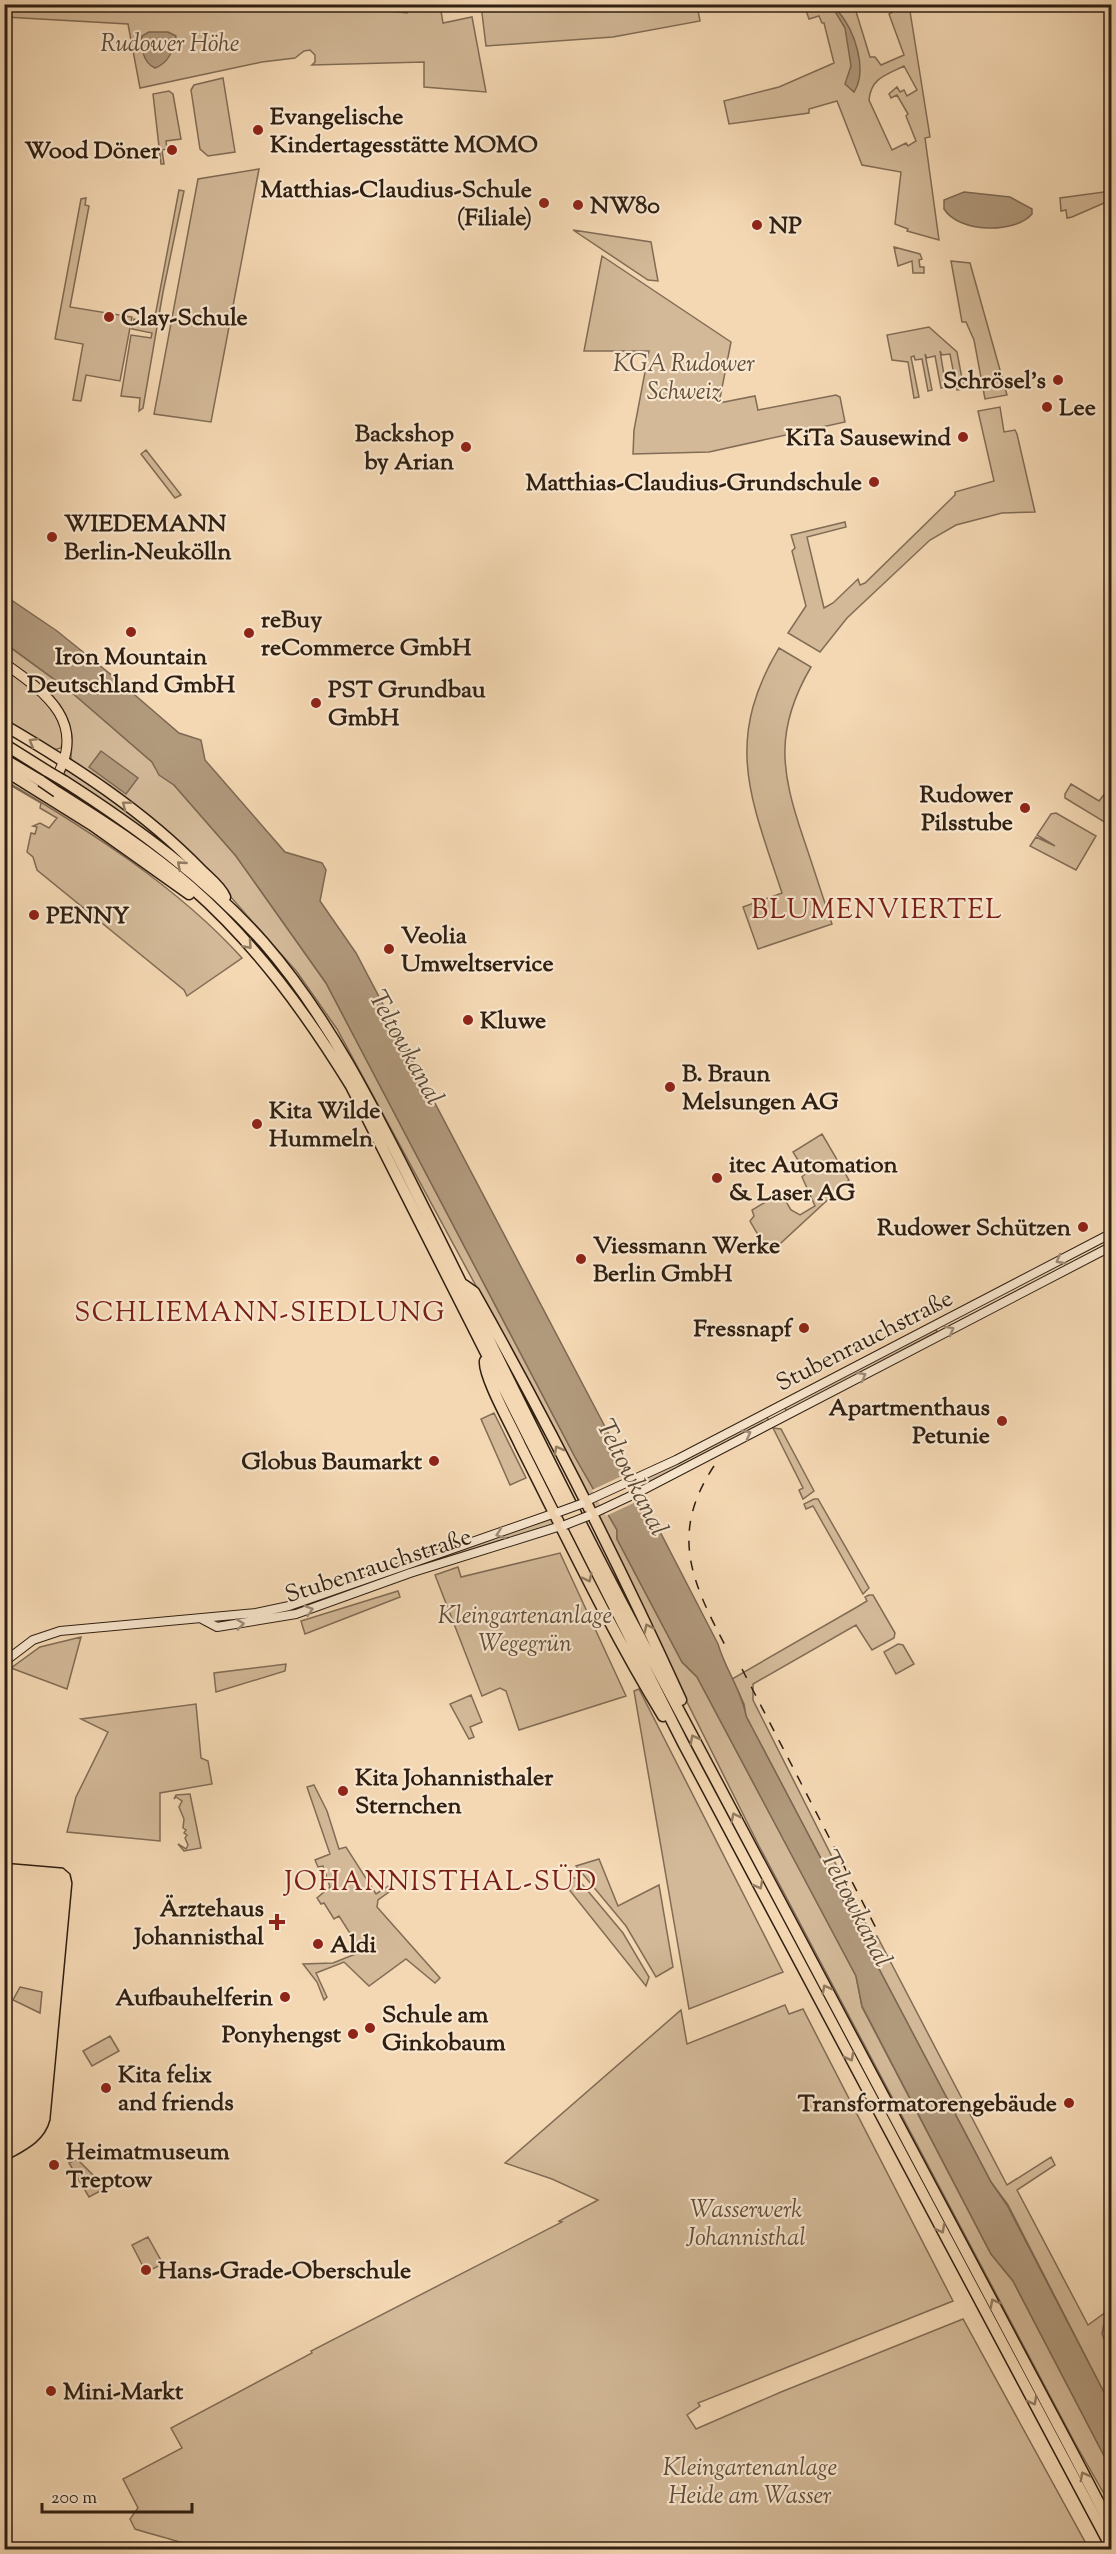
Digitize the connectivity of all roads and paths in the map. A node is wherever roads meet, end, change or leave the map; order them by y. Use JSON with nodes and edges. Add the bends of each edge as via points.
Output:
{"nodes":[{"id":1,"x":4,"y":663,"type":"edge"},
{"id":2,"x":4,"y":725,"type":"edge"},
{"id":3,"x":4,"y":744,"type":"edge"},
{"id":4,"x":4,"y":759,"type":"edge"},
{"id":5,"x":64,"y":760,"type":"junction"},
{"id":6,"x":4,"y":770,"type":"edge"},
{"id":7,"x":44,"y":794,"type":"junction"},
{"id":8,"x":208,"y":902,"type":"junction"},
{"id":9,"x":226,"y":903,"type":"junction"},
{"id":10,"x":1112,"y":1233,"type":"edge"},
{"id":11,"x":1112,"y":1246,"type":"edge"},
{"id":12,"x":461,"y":1283,"type":"junction"},
{"id":13,"x":486,"y":1355,"type":"junction"},
{"id":14,"x":586,"y":1501,"type":"junction"},
{"id":15,"x":557,"y":1513,"type":"junction"},
{"id":16,"x":593,"y":1514,"type":"junction"},
{"id":17,"x":563,"y":1526,"type":"junction"},
{"id":18,"x":400,"y":1572,"type":"junction"},
{"id":19,"x":201,"y":1618,"type":"junction"},
{"id":20,"x":4,"y":1662,"type":"edge"},
{"id":21,"x":685,"y":1721,"type":"junction"},
{"id":22,"x":683,"y":1743,"type":"junction"},
{"id":23,"x":1112,"y":2528,"type":"edge"},
{"id":24,"x":1112,"y":2549,"type":"edge"}],
"edges":[{"from":1,"to":5,"type":"main road","via":[[33,683],[60,711],[67,731]]},
{"from":5,"to":2,"type":"highway","one_way":true},
{"from":9,"to":3,"type":"highway","one_way":true,"bridge":true,"via":[[117,816]]},
{"from":4,"to":8,"type":"highway","bridge":true,"via":[[162,863]]},
{"from":5,"to":7,"type":"main road"},
{"from":9,"to":5,"type":"highway","one_way":true,"via":[[225,894],[157,828]]},
{"from":6,"to":7,"type":"highway"},
{"from":7,"to":8,"type":"highway","via":[[198,900]]},
{"from":8,"to":13,"type":"highway","one_way":true,"via":[[286,988],[323,1040],[351,1086]]},
{"from":9,"to":12,"type":"highway","via":[[293,980],[338,1046]]},
{"from":10,"to":14,"type":"main road","name":"Stubenrauchstraße","one_way":true,"via":[[676,1460]]},
{"from":16,"to":11,"type":"main road","name":"Stubenrauchstraße","one_way":true},
{"from":14,"to":12,"type":"highway","one_way":true,"via":[[474,1292]]},
{"from":12,"to":21,"type":"highway"},
{"from":13,"to":15,"type":"highway","via":[[484,1365],[499,1402]]},
{"from":13,"to":22,"type":"highway"},
{"from":14,"to":15,"type":"main road","name":"Stubenrauchstraße","bridge":true},
{"from":14,"to":16,"type":"highway"},
{"from":15,"to":17,"type":"highway"},
{"from":15,"to":18,"type":"main road","name":"Stubenrauchstraße","one_way":true},
{"from":16,"to":17,"type":"main road","name":"Stubenrauchstraße","bridge":true},
{"from":21,"to":16,"type":"highway","one_way":true,"via":[[686,1710]]},
{"from":17,"to":18,"type":"main road","name":"Stubenrauchstraße"},
{"from":17,"to":22,"type":"highway","one_way":true,"via":[[635,1670]]},
{"from":18,"to":19,"type":"main road","name":"Stubenrauchstraße","via":[[275,1610]]},
{"from":19,"to":18,"type":"main road","name":"Stubenrauchstraße","one_way":true,"via":[[217,1627],[303,1612]]},
{"from":19,"to":20,"type":"main road","name":"Stubenrauchstraße","via":[[89,1627],[40,1636]]},
{"from":23,"to":21,"type":"highway","one_way":true},
{"from":22,"to":24,"type":"highway","one_way":true}]}
